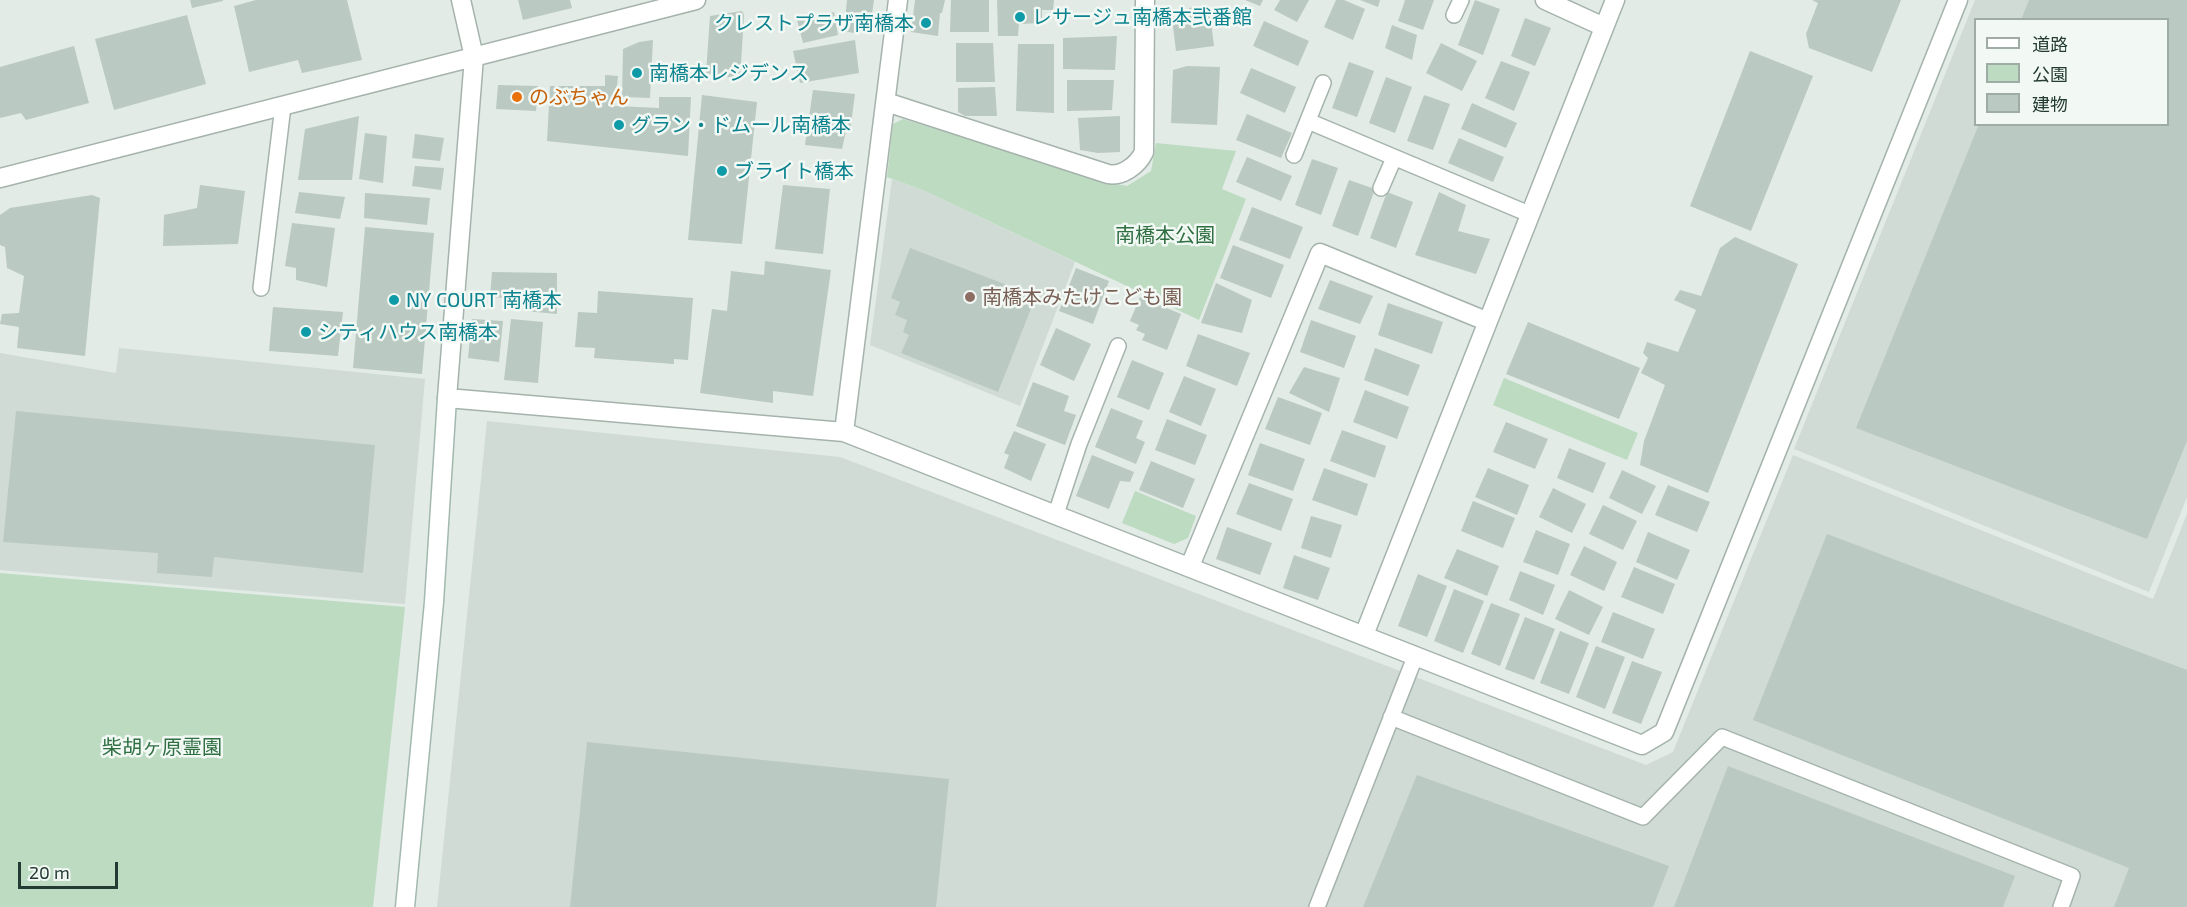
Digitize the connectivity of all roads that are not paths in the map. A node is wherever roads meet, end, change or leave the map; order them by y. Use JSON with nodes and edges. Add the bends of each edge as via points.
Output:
{"nodes":[{"id":1,"x":461,"y":0,"type":"edge"},
{"id":2,"x":696,"y":0,"type":"edge"},
{"id":3,"x":898,"y":0,"type":"edge"},
{"id":4,"x":1144,"y":0,"type":"edge"},
{"id":5,"x":1461,"y":0,"type":"edge"},
{"id":6,"x":1545,"y":0,"type":"edge"},
{"id":7,"x":1615,"y":0,"type":"edge"},
{"id":8,"x":1958,"y":0,"type":"edge"},
{"id":9,"x":1454,"y":15,"type":"dead end"},
{"id":10,"x":1604,"y":27,"type":"junction"},
{"id":11,"x":474,"y":57,"type":"junction"},
{"id":12,"x":1323,"y":83,"type":"dead end"},
{"id":13,"x":886,"y":102,"type":"junction"},
{"id":14,"x":283,"y":106,"type":"junction"},
{"id":15,"x":1308,"y":121,"type":"junction"},
{"id":16,"x":1294,"y":155,"type":"dead end"},
{"id":17,"x":1394,"y":158,"type":"junction"},
{"id":18,"x":0,"y":178,"type":"edge"},
{"id":19,"x":1381,"y":188,"type":"dead end"},
{"id":20,"x":1529,"y":213,"type":"junction"},
{"id":21,"x":261,"y":288,"type":"dead end"},
{"id":22,"x":1486,"y":321,"type":"junction"},
{"id":23,"x":1118,"y":346,"type":"dead end"},
{"id":24,"x":447,"y":398,"type":"junction"},
{"id":25,"x":844,"y":432,"type":"junction"},
{"id":26,"x":1056,"y":514,"type":"junction"},
{"id":27,"x":1190,"y":566,"type":"junction"},
{"id":28,"x":1364,"y":635,"type":"junction"},
{"id":29,"x":1415,"y":657,"type":"junction"},
{"id":30,"x":1391,"y":717,"type":"junction"},
{"id":31,"x":405,"y":907,"type":"edge"},
{"id":32,"x":1317,"y":907,"type":"edge"},
{"id":33,"x":2061,"y":907,"type":"edge"}],
"edges":[{"from":1,"to":11,"type":"street"},
{"from":2,"to":11,"type":"street"},
{"from":3,"to":13,"type":"street"},
{"from":4,"to":13,"type":"street","via":[[1144,152],[1135,165],[1120,174],[1108,174]]},
{"from":5,"to":9,"type":"lane"},
{"from":6,"to":10,"type":"street"},
{"from":7,"to":10,"type":"street"},
{"from":8,"to":29,"type":"street","via":[[1664,732],[1642,745]]},
{"from":10,"to":20,"type":"street"},
{"from":11,"to":14,"type":"street"},
{"from":11,"to":24,"type":"street"},
{"from":12,"to":15,"type":"lane"},
{"from":13,"to":25,"type":"street"},
{"from":14,"to":18,"type":"street"},
{"from":14,"to":21,"type":"lane"},
{"from":15,"to":16,"type":"lane"},
{"from":15,"to":17,"type":"lane"},
{"from":17,"to":19,"type":"lane"},
{"from":17,"to":20,"type":"lane"},
{"from":20,"to":22,"type":"street"},
{"from":22,"to":27,"type":"street","via":[[1320,254]]},
{"from":22,"to":28,"type":"street"},
{"from":23,"to":26,"type":"lane"},
{"from":24,"to":25,"type":"street"},
{"from":24,"to":31,"type":"street","via":[[434,602]]},
{"from":25,"to":26,"type":"street"},
{"from":26,"to":27,"type":"street"},
{"from":27,"to":28,"type":"street"},
{"from":28,"to":29,"type":"street"},
{"from":29,"to":30,"type":"lane"},
{"from":30,"to":32,"type":"lane"},
{"from":30,"to":33,"type":"lane","via":[[1642,818],[1722,737],[2072,876]]}]}
